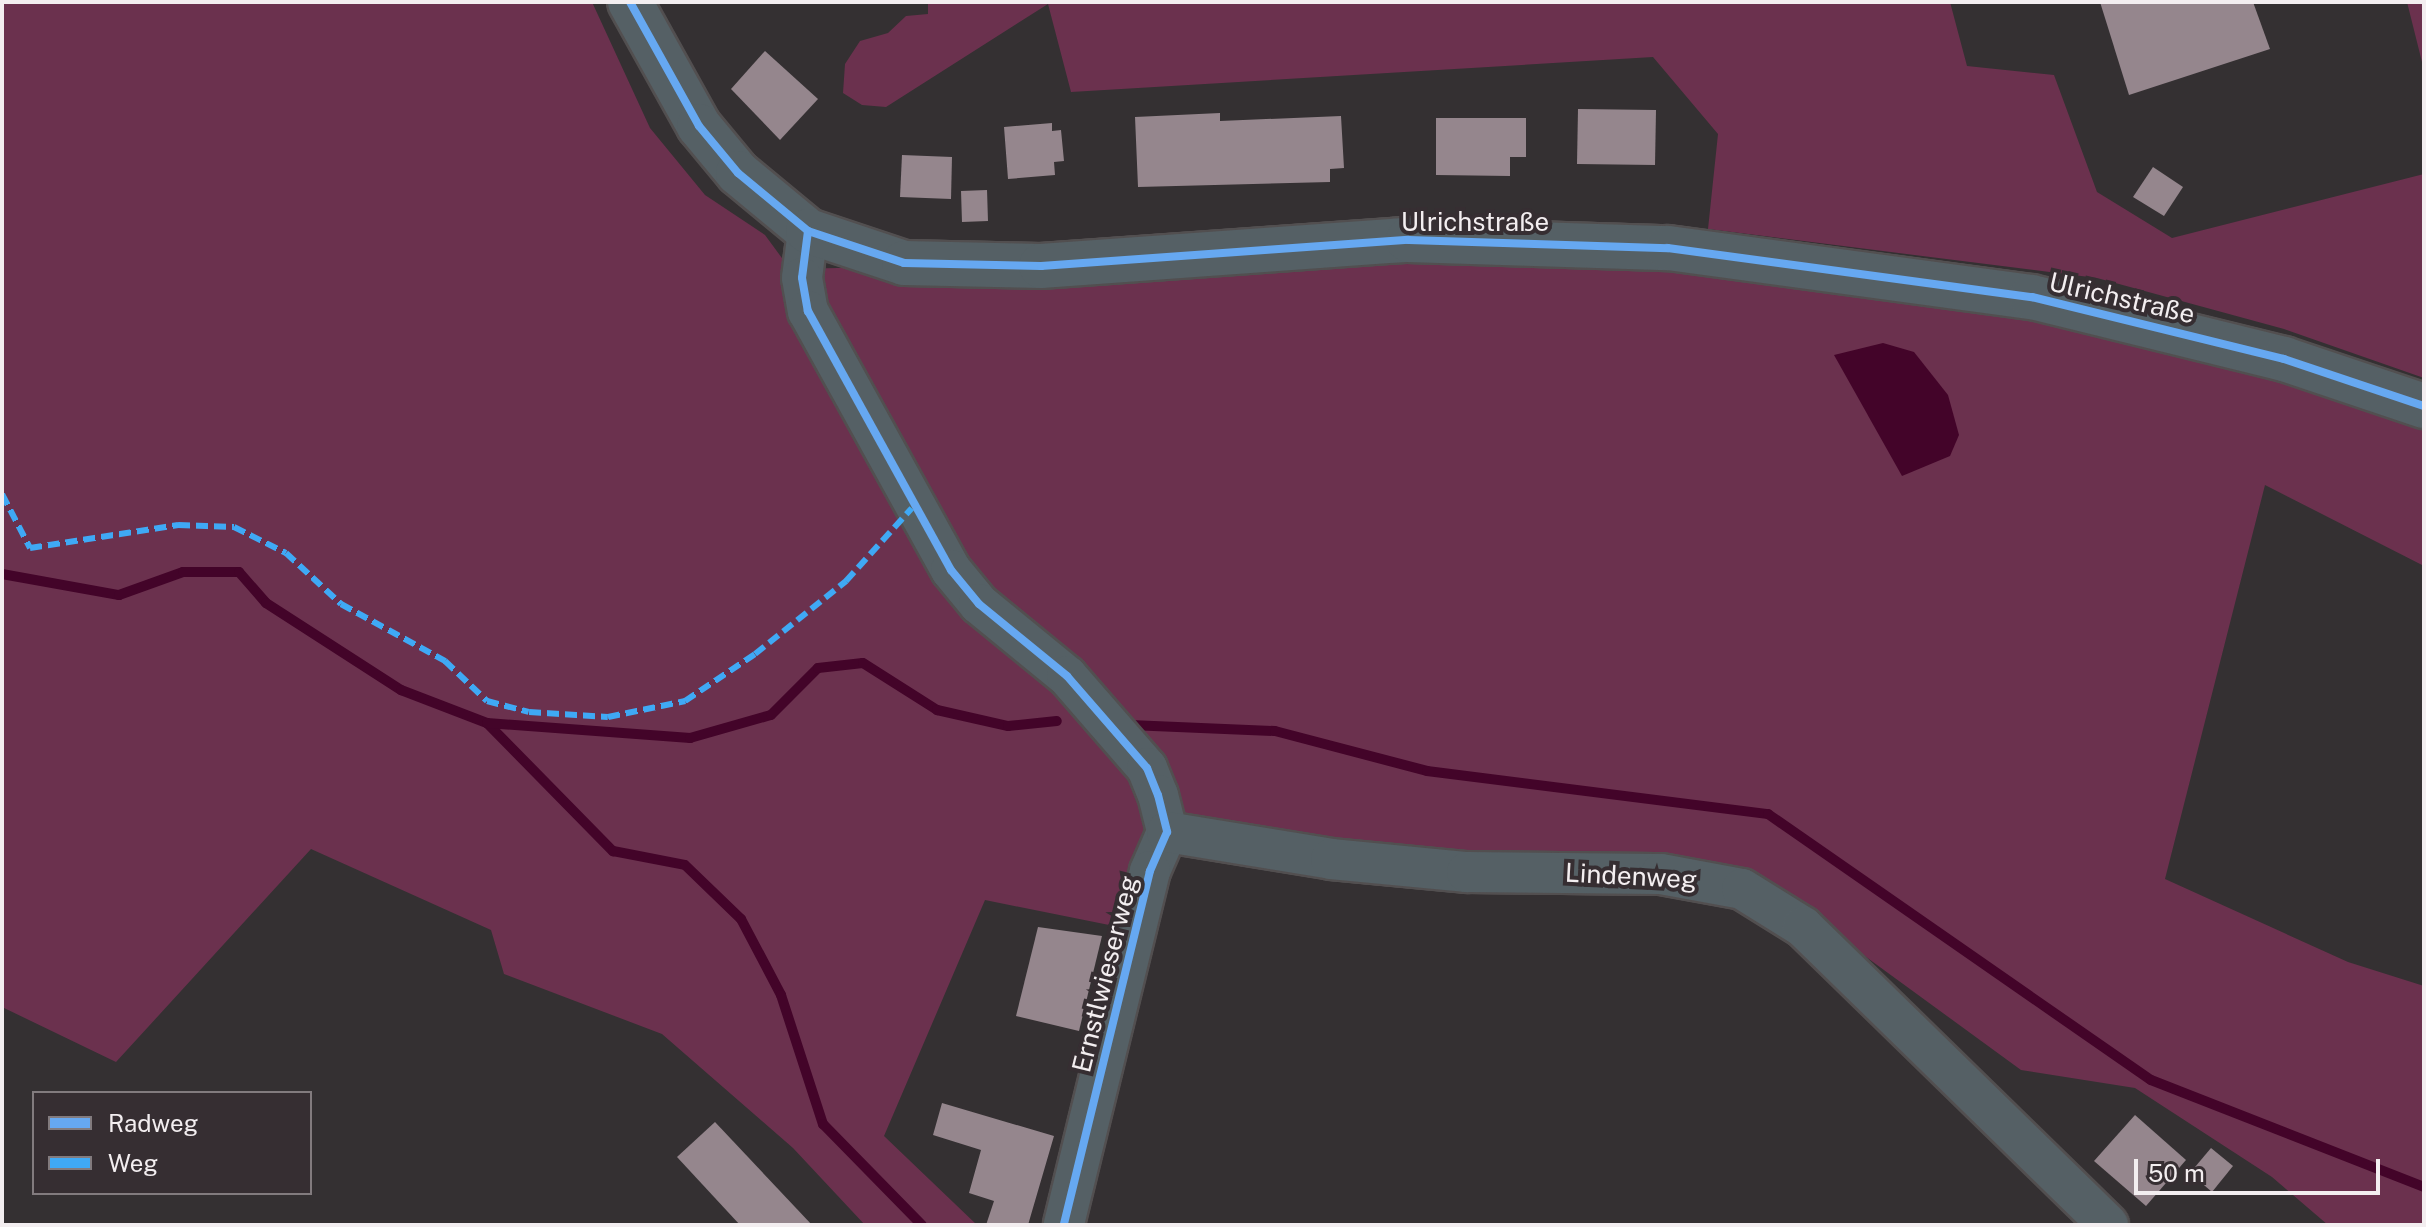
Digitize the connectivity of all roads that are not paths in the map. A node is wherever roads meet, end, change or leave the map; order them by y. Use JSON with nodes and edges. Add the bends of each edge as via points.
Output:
{"nodes":[{"id":1,"x":630,"y":2,"type":"edge"},
{"id":2,"x":808,"y":231,"type":"junction"},
{"id":3,"x":2424,"y":406,"type":"edge"},
{"id":4,"x":1167,"y":832,"type":"junction"},
{"id":5,"x":1064,"y":1225,"type":"edge"},
{"id":6,"x":2108,"y":1225,"type":"edge"}],
"edges":[{"from":1,"to":2,"type":"street","name":"Ulrichstraße","via":[[699,126],[738,173]]},
{"from":2,"to":3,"type":"street","name":"Ulrichstraße","via":[[904,263],[965,267],[1408,240],[1547,241],[1780,259],[2141,321]]},
{"from":2,"to":4,"type":"street","via":[[802,278],[808,311],[912,508],[979,604],[1067,676],[1147,768]]},
{"from":4,"to":5,"type":"street","name":"Ernstlwieserweg","via":[[1150,871]]},
{"from":4,"to":6,"type":"street","name":"Lindenweg","via":[[1376,863],[1661,874],[1742,889],[1803,927]]}]}
